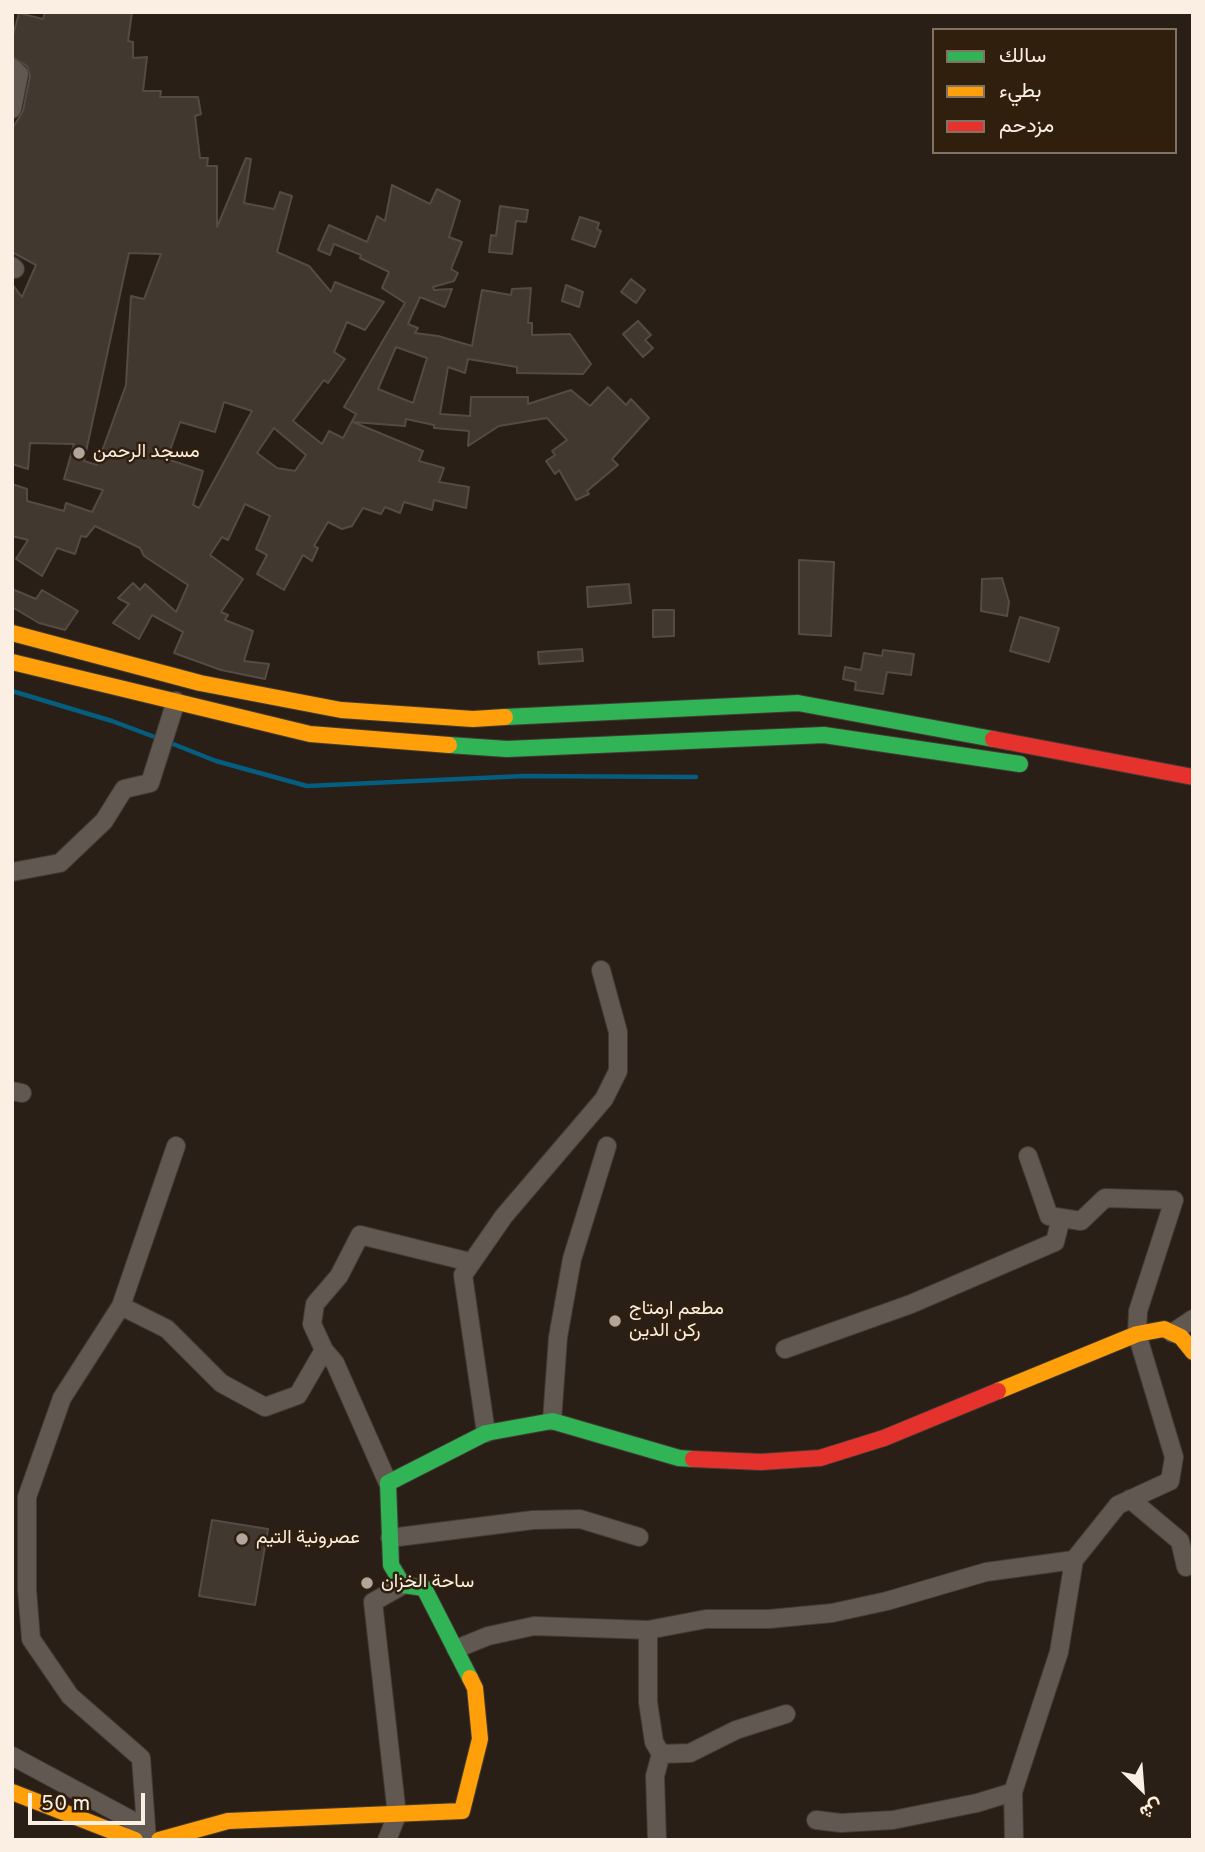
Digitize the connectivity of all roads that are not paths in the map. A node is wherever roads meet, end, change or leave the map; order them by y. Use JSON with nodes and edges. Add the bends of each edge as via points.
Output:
{"nodes":[{"id":1,"x":12,"y":67,"type":"edge"},
{"id":2,"x":12,"y":109,"type":"edge"},
{"id":3,"x":12,"y":633,"type":"edge"},
{"id":4,"x":12,"y":662,"type":"edge"},
{"id":5,"x":176,"y":701,"type":"junction"},
{"id":6,"x":1033,"y":766,"type":"dead end"},
{"id":7,"x":1193,"y":777,"type":"edge"},
{"id":8,"x":12,"y":872,"type":"edge"},
{"id":9,"x":601,"y":970,"type":"dead end"},
{"id":10,"x":176,"y":1146,"type":"dead end"},
{"id":11,"x":607,"y":1146,"type":"dead end"},
{"id":12,"x":1028,"y":1156,"type":"dead end"},
{"id":13,"x":1061,"y":1218,"type":"junction"},
{"id":14,"x":470,"y":1262,"type":"junction"},
{"id":15,"x":121,"y":1306,"type":"junction"},
{"id":16,"x":1193,"y":1319,"type":"edge"},
{"id":17,"x":1172,"y":1333,"type":"junction"},
{"id":18,"x":1136,"y":1334,"type":"junction"},
{"id":19,"x":785,"y":1349,"type":"dead end"},
{"id":20,"x":324,"y":1350,"type":"junction"},
{"id":21,"x":1193,"y":1352,"type":"edge"},
{"id":22,"x":552,"y":1421,"type":"junction"},
{"id":23,"x":486,"y":1433,"type":"junction"},
{"id":24,"x":388,"y":1483,"type":"junction"},
{"id":25,"x":1130,"y":1499,"type":"junction"},
{"id":26,"x":639,"y":1537,"type":"dead end"},
{"id":27,"x":390,"y":1538,"type":"junction"},
{"id":28,"x":1074,"y":1560,"type":"junction"},
{"id":29,"x":1186,"y":1567,"type":"dead end"},
{"id":30,"x":403,"y":1585,"type":"junction"},
{"id":31,"x":648,"y":1630,"type":"junction"},
{"id":32,"x":456,"y":1649,"type":"junction"},
{"id":33,"x":786,"y":1714,"type":"dead end"},
{"id":34,"x":661,"y":1754,"type":"junction"},
{"id":35,"x":12,"y":1756,"type":"edge"},
{"id":36,"x":12,"y":1792,"type":"edge"},
{"id":37,"x":1013,"y":1792,"type":"junction"},
{"id":38,"x":397,"y":1815,"type":"junction"},
{"id":39,"x":816,"y":1820,"type":"dead end"},
{"id":40,"x":199,"y":1835,"type":"edge"},
{"id":41,"x":147,"y":1837,"type":"edge"},
{"id":42,"x":387,"y":1840,"type":"edge"},
{"id":43,"x":657,"y":1840,"type":"edge"},
{"id":44,"x":1014,"y":1840,"type":"edge"}],
"edges":[{"from":1,"to":2,"type":"street","via":[[19,74]]},
{"from":3,"to":7,"type":"main road","via":[[200,683],[341,710],[473,719],[798,703]]},
{"from":4,"to":5,"type":"main road"},
{"from":5,"to":6,"type":"main road","via":[[310,734],[369,739],[507,749],[824,735]]},
{"from":5,"to":8,"type":"street","via":[[150,782],[124,789],[104,821],[60,863]]},
{"from":9,"to":14,"type":"street","via":[[618,1032],[618,1071],[604,1099]]},
{"from":10,"to":15,"type":"street"},
{"from":11,"to":22,"type":"street","via":[[572,1259],[558,1337]]},
{"from":12,"to":13,"type":"street","via":[[1049,1216]]},
{"from":13,"to":18,"type":"street","via":[[1081,1221],[1105,1198],[1174,1200],[1138,1311]]},
{"from":13,"to":19,"type":"street","via":[[1055,1242],[911,1304]]},
{"from":14,"to":20,"type":"street","via":[[360,1235],[339,1276],[315,1304],[312,1324]]},
{"from":14,"to":23,"type":"street","via":[[463,1275]]},
{"from":15,"to":20,"type":"street","via":[[167,1329],[221,1384],[265,1407],[298,1395]]},
{"from":15,"to":41,"type":"street","via":[[62,1398],[27,1497],[27,1590],[31,1639],[38,1650],[70,1696],[141,1758]]},
{"from":16,"to":17,"type":"street"},
{"from":17,"to":18,"type":"main road","via":[[1164,1329]]},
{"from":17,"to":21,"type":"main road"},
{"from":18,"to":22,"type":"main road","via":[[918,1425],[820,1458],[761,1462],[679,1458]]},
{"from":18,"to":25,"type":"street","via":[[1174,1457],[1170,1482]]},
{"from":20,"to":24,"type":"street","via":[[335,1363]]},
{"from":22,"to":23,"type":"main road"},
{"from":23,"to":24,"type":"main road"},
{"from":24,"to":27,"type":"main road"},
{"from":25,"to":28,"type":"street","via":[[1118,1505]]},
{"from":25,"to":29,"type":"street","via":[[1180,1541]]},
{"from":26,"to":27,"type":"street","via":[[580,1519],[533,1520]]},
{"from":27,"to":30,"type":"main road","via":[[391,1565]]},
{"from":28,"to":31,"type":"street","via":[[986,1572],[832,1613],[705,1619]]},
{"from":28,"to":37,"type":"street","via":[[1059,1652]]},
{"from":30,"to":32,"type":"main road","via":[[424,1588]]},
{"from":30,"to":38,"type":"street","via":[[373,1602]]},
{"from":31,"to":32,"type":"street","via":[[534,1626]]},
{"from":31,"to":34,"type":"street","via":[[648,1702],[654,1742]]},
{"from":32,"to":38,"type":"main road","via":[[475,1688],[480,1739],[462,1811]]},
{"from":33,"to":34,"type":"street","via":[[736,1730],[690,1753]]},
{"from":34,"to":43,"type":"street","via":[[655,1776]]},
{"from":35,"to":41,"type":"street"},
{"from":36,"to":41,"type":"main road","via":[[119,1836]]},
{"from":37,"to":39,"type":"street","via":[[893,1820]]},
{"from":37,"to":44,"type":"street"},
{"from":38,"to":40,"type":"main road","via":[[228,1821]]},
{"from":38,"to":42,"type":"street"},
{"from":40,"to":41,"type":"main road"}]}
